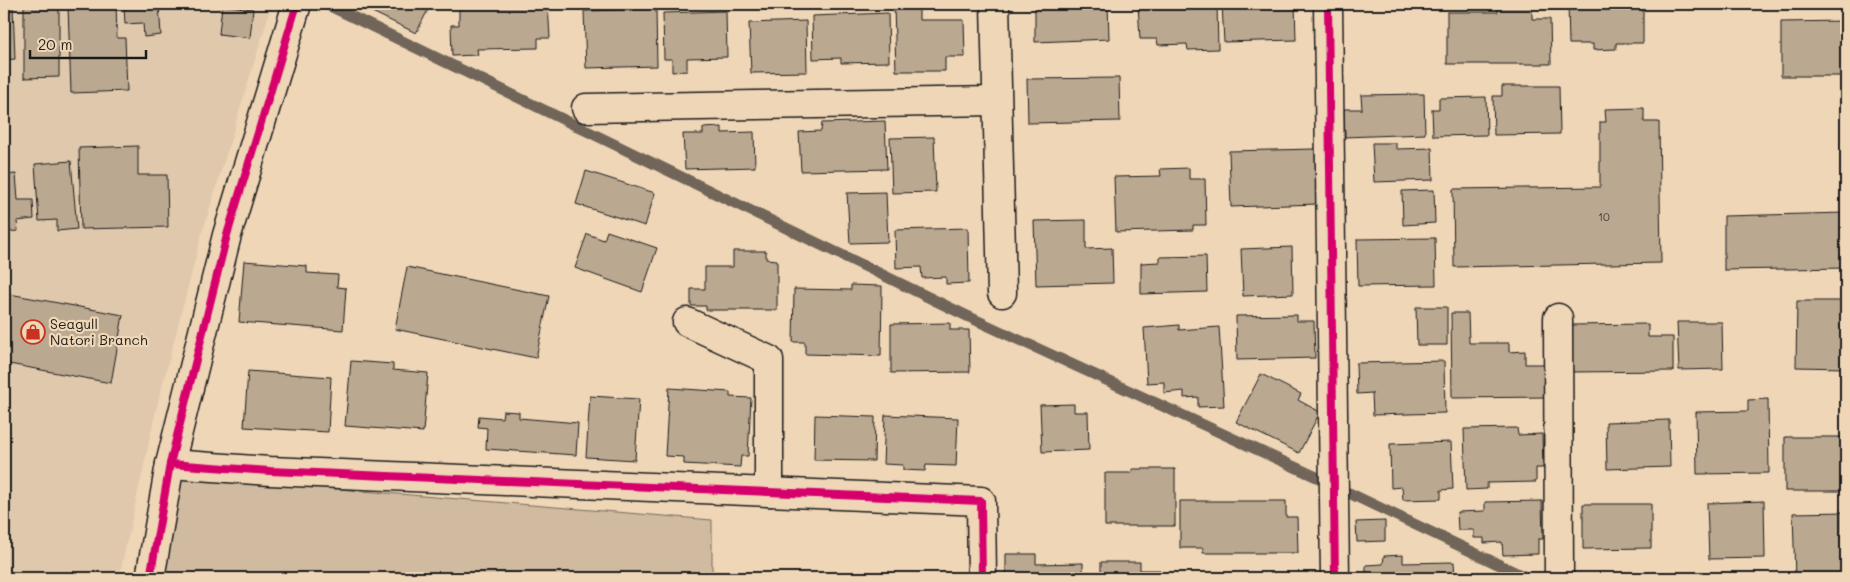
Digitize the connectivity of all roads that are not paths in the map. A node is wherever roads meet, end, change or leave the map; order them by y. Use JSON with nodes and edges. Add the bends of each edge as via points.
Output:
{"nodes":[{"id":1,"x":297,"y":4,"type":"edge"},
{"id":2,"x":995,"y":4,"type":"edge"},
{"id":3,"x":1328,"y":4,"type":"edge"},
{"id":4,"x":996,"y":101,"type":"junction"},
{"id":5,"x":586,"y":108,"type":"dead end"},
{"id":6,"x":1002,"y":293,"type":"dead end"},
{"id":7,"x":1558,"y":318,"type":"dead end"},
{"id":8,"x":688,"y":322,"type":"dead end"},
{"id":9,"x":170,"y":464,"type":"junction"},
{"id":10,"x":768,"y":492,"type":"junction"},
{"id":11,"x":150,"y":578,"type":"edge"},
{"id":12,"x":982,"y":578,"type":"edge"},
{"id":13,"x":1335,"y":578,"type":"edge"},
{"id":14,"x":1559,"y":578,"type":"edge"}],
"edges":[{"from":1,"to":9,"type":"street","via":[[227,235]]},
{"from":2,"to":4,"type":"street"},
{"from":3,"to":13,"type":"street"},
{"from":4,"to":5,"type":"street"},
{"from":4,"to":6,"type":"street"},
{"from":7,"to":14,"type":"street"},
{"from":8,"to":10,"type":"street","via":[[770,360]]},
{"from":9,"to":10,"type":"street"},
{"from":9,"to":11,"type":"street"},
{"from":10,"to":12,"type":"street","via":[[981,501]]}]}
